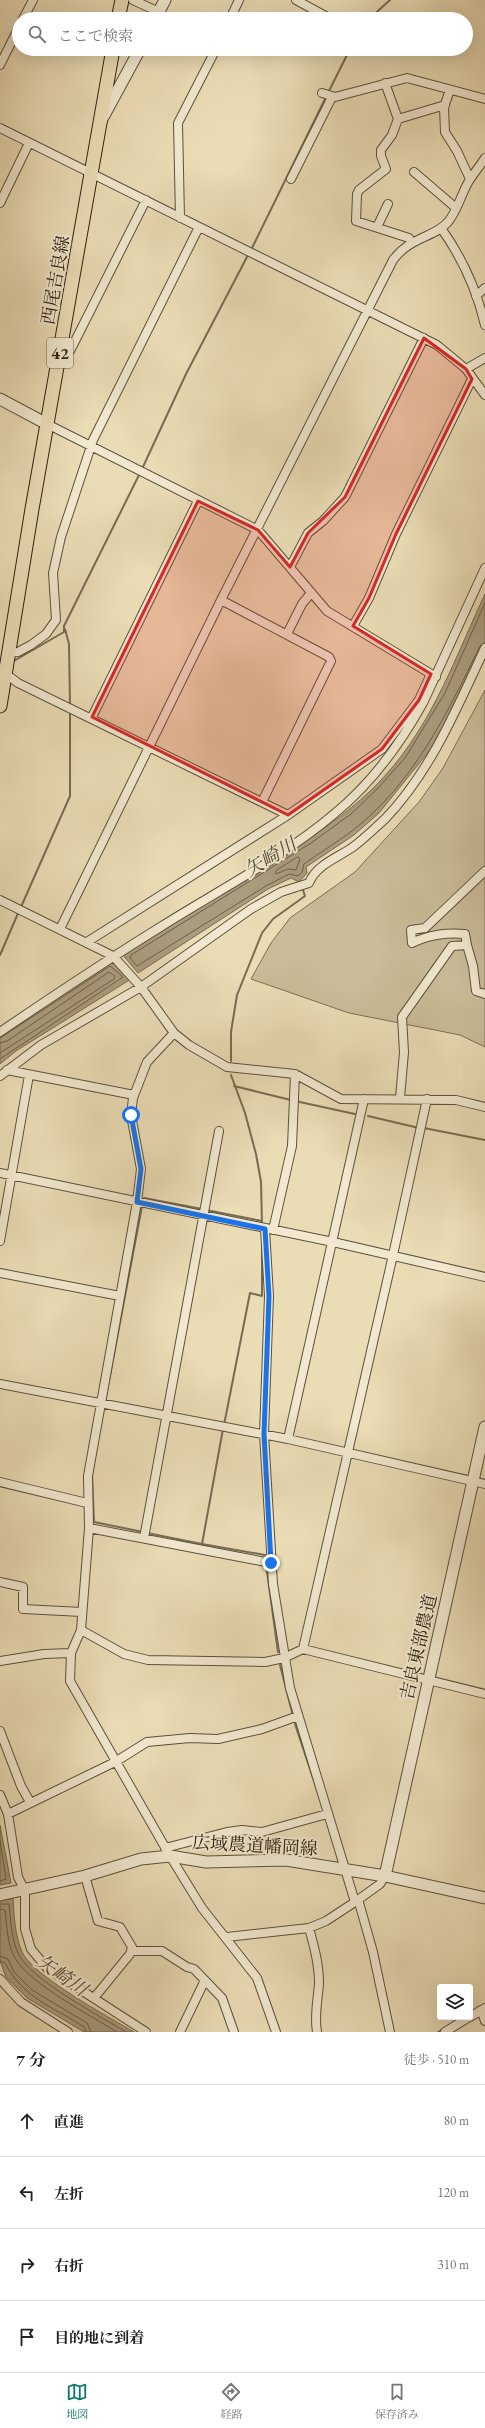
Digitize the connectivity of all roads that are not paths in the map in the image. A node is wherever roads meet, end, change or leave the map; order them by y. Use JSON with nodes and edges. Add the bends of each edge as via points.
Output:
{"nodes":[{"id":1,"x":33,"y":0,"type":"edge"},
{"id":2,"x":122,"y":0,"type":"edge"},
{"id":3,"x":133,"y":0,"type":"edge"},
{"id":4,"x":165,"y":0,"type":"edge"},
{"id":5,"x":239,"y":0,"type":"edge"},
{"id":6,"x":296,"y":0,"type":"edge"},
{"id":7,"x":27,"y":12,"type":"edge"},
{"id":8,"x":119,"y":12,"type":"edge"},
{"id":9,"x":152,"y":12,"type":"edge"},
{"id":10,"x":159,"y":12,"type":"edge"},
{"id":11,"x":233,"y":12,"type":"edge"},
{"id":12,"x":318,"y":12,"type":"edge"},
{"id":13,"x":12,"y":41,"type":"edge"},
{"id":14,"x":111,"y":56,"type":"edge"},
{"id":15,"x":136,"y":56,"type":"edge"},
{"id":16,"x":212,"y":56,"type":"edge"},
{"id":17,"x":0,"y":65,"type":"edge"},
{"id":18,"x":108,"y":72,"type":"junction"},
{"id":19,"x":124,"y":79,"type":"junction"},
{"id":20,"x":385,"y":83,"type":"junction"},
{"id":21,"x":450,"y":90,"type":"junction"},
{"id":22,"x":322,"y":93,"type":"dead end"},
{"id":23,"x":332,"y":96,"type":"junction"},
{"id":24,"x":485,"y":99,"type":"edge"},
{"id":25,"x":445,"y":105,"type":"junction"},
{"id":26,"x":398,"y":119,"type":"junction"},
{"id":27,"x":101,"y":122,"type":"junction"},
{"id":28,"x":0,"y":128,"type":"edge"},
{"id":29,"x":30,"y":143,"type":"junction"},
{"id":30,"x":485,"y":158,"type":"edge"},
{"id":31,"x":414,"y":172,"type":"dead end"},
{"id":32,"x":91,"y":174,"type":"junction"},
{"id":33,"x":291,"y":179,"type":"dead end"},
{"id":34,"x":470,"y":179,"type":"junction"},
{"id":35,"x":146,"y":200,"type":"junction"},
{"id":36,"x":0,"y":203,"type":"edge"},
{"id":37,"x":388,"y":204,"type":"dead end"},
{"id":38,"x":456,"y":208,"type":"junction"},
{"id":39,"x":180,"y":218,"type":"junction"},
{"id":40,"x":200,"y":227,"type":"junction"},
{"id":41,"x":377,"y":227,"type":"junction"},
{"id":42,"x":441,"y":228,"type":"junction"},
{"id":43,"x":412,"y":242,"type":"junction"},
{"id":44,"x":485,"y":288,"type":"edge"},
{"id":45,"x":476,"y":296,"type":"junction"},
{"id":46,"x":368,"y":311,"type":"junction"},
{"id":47,"x":485,"y":325,"type":"edge"},
{"id":48,"x":424,"y":338,"type":"junction"},
{"id":49,"x":61,"y":350,"type":"junction"},
{"id":50,"x":485,"y":358,"type":"edge"},
{"id":51,"x":466,"y":368,"type":"junction"},
{"id":52,"x":472,"y":379,"type":"junction"},
{"id":53,"x":485,"y":395,"type":"edge"},
{"id":54,"x":0,"y":399,"type":"edge"},
{"id":55,"x":47,"y":424,"type":"junction"},
{"id":56,"x":92,"y":448,"type":"junction"},
{"id":57,"x":198,"y":501,"type":"junction"},
{"id":58,"x":258,"y":530,"type":"junction"},
{"id":59,"x":290,"y":566,"type":"junction"},
{"id":60,"x":485,"y":568,"type":"edge"},
{"id":61,"x":311,"y":593,"type":"junction"},
{"id":62,"x":221,"y":600,"type":"junction"},
{"id":63,"x":353,"y":626,"type":"junction"},
{"id":64,"x":287,"y":634,"type":"junction"},
{"id":65,"x":485,"y":648,"type":"edge"},
{"id":66,"x":9,"y":655,"type":"junction"},
{"id":67,"x":3,"y":675,"type":"edge"},
{"id":68,"x":433,"y":676,"type":"junction"},
{"id":69,"x":0,"y":706,"type":"edge"},
{"id":70,"x":92,"y":718,"type":"junction"},
{"id":71,"x":150,"y":747,"type":"junction"},
{"id":72,"x":262,"y":802,"type":"junction"},
{"id":73,"x":288,"y":815,"type":"junction"},
{"id":74,"x":485,"y":871,"type":"edge"},
{"id":75,"x":0,"y":900,"type":"edge"},
{"id":76,"x":60,"y":929,"type":"junction"},
{"id":77,"x":87,"y":942,"type":"junction"},
{"id":78,"x":467,"y":945,"type":"junction"},
{"id":79,"x":116,"y":958,"type":"junction"},
{"id":80,"x":141,"y":987,"type":"junction"},
{"id":81,"x":485,"y":994,"type":"edge"},
{"id":82,"x":0,"y":1032,"type":"edge"},
{"id":83,"x":174,"y":1033,"type":"junction"},
{"id":84,"x":7,"y":1070,"type":"junction"},
{"id":85,"x":295,"y":1074,"type":"junction"},
{"id":86,"x":29,"y":1075,"type":"junction"},
{"id":87,"x":0,"y":1076,"type":"edge"},
{"id":88,"x":134,"y":1095,"type":"junction"},
{"id":89,"x":400,"y":1098,"type":"junction"},
{"id":90,"x":364,"y":1099,"type":"junction"},
{"id":91,"x":427,"y":1099,"type":"junction"},
{"id":92,"x":485,"y":1107,"type":"edge"},
{"id":93,"x":219,"y":1131,"type":"dead end"},
{"id":94,"x":0,"y":1173,"type":"edge"},
{"id":95,"x":12,"y":1175,"type":"junction"},
{"id":96,"x":137,"y":1202,"type":"junction"},
{"id":97,"x":202,"y":1214,"type":"junction"},
{"id":98,"x":269,"y":1230,"type":"junction"},
{"id":99,"x":0,"y":1241,"type":"edge"},
{"id":100,"x":333,"y":1242,"type":"junction"},
{"id":101,"x":394,"y":1255,"type":"junction"},
{"id":102,"x":0,"y":1273,"type":"edge"},
{"id":103,"x":485,"y":1277,"type":"edge"},
{"id":104,"x":120,"y":1296,"type":"junction"},
{"id":105,"x":0,"y":1384,"type":"edge"},
{"id":106,"x":102,"y":1405,"type":"junction"},
{"id":107,"x":166,"y":1417,"type":"junction"},
{"id":108,"x":485,"y":1427,"type":"edge"},
{"id":109,"x":264,"y":1434,"type":"junction"},
{"id":110,"x":288,"y":1439,"type":"junction"},
{"id":111,"x":348,"y":1453,"type":"junction"},
{"id":112,"x":0,"y":1482,"type":"edge"},
{"id":113,"x":473,"y":1482,"type":"junction"},
{"id":114,"x":485,"y":1484,"type":"edge"},
{"id":115,"x":87,"y":1503,"type":"junction"},
{"id":116,"x":89,"y":1528,"type":"junction"},
{"id":117,"x":144,"y":1538,"type":"junction"},
{"id":118,"x":271,"y":1563,"type":"junction"},
{"id":119,"x":0,"y":1582,"type":"edge"},
{"id":120,"x":82,"y":1612,"type":"junction"},
{"id":121,"x":81,"y":1630,"type":"junction"},
{"id":122,"x":303,"y":1649,"type":"junction"},
{"id":123,"x":71,"y":1653,"type":"junction"},
{"id":124,"x":284,"y":1658,"type":"junction"},
{"id":125,"x":0,"y":1661,"type":"edge"},
{"id":126,"x":428,"y":1681,"type":"junction"},
{"id":127,"x":485,"y":1694,"type":"edge"},
{"id":128,"x":298,"y":1716,"type":"junction"},
{"id":129,"x":0,"y":1731,"type":"edge"},
{"id":130,"x":115,"y":1762,"type":"junction"},
{"id":131,"x":0,"y":1795,"type":"edge"},
{"id":132,"x":30,"y":1802,"type":"junction"},
{"id":133,"x":8,"y":1814,"type":"junction"},
{"id":134,"x":328,"y":1814,"type":"junction"},
{"id":135,"x":167,"y":1852,"type":"junction"},
{"id":136,"x":346,"y":1871,"type":"junction"},
{"id":137,"x":85,"y":1876,"type":"junction"},
{"id":138,"x":385,"y":1876,"type":"junction"},
{"id":139,"x":25,"y":1891,"type":"junction"},
{"id":140,"x":0,"y":1895,"type":"edge"},
{"id":141,"x":485,"y":1898,"type":"edge"},
{"id":142,"x":357,"y":1900,"type":"junction"},
{"id":143,"x":309,"y":1928,"type":"junction"},
{"id":144,"x":227,"y":1937,"type":"junction"},
{"id":145,"x":131,"y":1951,"type":"junction"},
{"id":146,"x":0,"y":1979,"type":"edge"},
{"id":147,"x":205,"y":1980,"type":"junction"},
{"id":148,"x":94,"y":1998,"type":"junction"},
{"id":149,"x":483,"y":2009,"type":"edge"},
{"id":150,"x":473,"y":2015,"type":"edge"},
{"id":151,"x":465,"y":2020,"type":"edge"},
{"id":152,"x":485,"y":2021,"type":"edge"},
{"id":153,"x":68,"y":2032,"type":"edge"},
{"id":154,"x":146,"y":2032,"type":"edge"},
{"id":155,"x":180,"y":2032,"type":"edge"},
{"id":156,"x":234,"y":2032,"type":"edge"},
{"id":157,"x":276,"y":2032,"type":"edge"},
{"id":158,"x":318,"y":2032,"type":"edge"},
{"id":159,"x":390,"y":2032,"type":"edge"},
{"id":160,"x":445,"y":2032,"type":"edge"}],
"edges":[{"from":1,"to":7,"type":"street"},
{"from":2,"to":8,"type":"main road"},
{"from":3,"to":9,"type":"street"},
{"from":4,"to":10,"type":"street"},
{"from":5,"to":11,"type":"street"},
{"from":6,"to":12,"type":"street"},
{"from":13,"to":17,"type":"street"},
{"from":14,"to":18,"type":"main road","name":"西尾吉良線","number":"42"},
{"from":15,"to":19,"type":"street"},
{"from":16,"to":39,"type":"street","via":[[178,123]]},
{"from":18,"to":19,"type":"street"},
{"from":18,"to":27,"type":"main road","name":"西尾吉良線","number":"42"},
{"from":19,"to":27,"type":"street"},
{"from":20,"to":21,"type":"street","via":[[407,78]]},
{"from":20,"to":23,"type":"street"},
{"from":20,"to":26,"type":"street"},
{"from":21,"to":24,"type":"street"},
{"from":21,"to":25,"type":"street"},
{"from":22,"to":23,"type":"street"},
{"from":23,"to":33,"type":"street"},
{"from":25,"to":26,"type":"street"},
{"from":25,"to":34,"type":"street","via":[[445,132]]},
{"from":26,"to":41,"type":"street","via":[[392,135],[382,150],[381,156],[386,168],[357,194],[356,221]]},
{"from":27,"to":32,"type":"main road","name":"西尾吉良線","number":"42"},
{"from":28,"to":29,"type":"street"},
{"from":29,"to":32,"type":"street"},
{"from":29,"to":36,"type":"street"},
{"from":30,"to":34,"type":"street"},
{"from":31,"to":38,"type":"street"},
{"from":32,"to":35,"type":"street"},
{"from":32,"to":49,"type":"main road","name":"西尾吉良線","number":"42"},
{"from":34,"to":38,"type":"street"},
{"from":35,"to":39,"type":"street"},
{"from":35,"to":49,"type":"street","via":[[70,351]]},
{"from":37,"to":41,"type":"street"},
{"from":38,"to":42,"type":"street"},
{"from":39,"to":40,"type":"street"},
{"from":40,"to":46,"type":"street"},
{"from":40,"to":56,"type":"street"},
{"from":41,"to":43,"type":"street","via":[[409,238]]},
{"from":42,"to":43,"type":"street"},
{"from":42,"to":45,"type":"street","via":[[455,248]]},
{"from":43,"to":46,"type":"street","via":[[402,249],[394,260]]},
{"from":44,"to":45,"type":"street"},
{"from":45,"to":47,"type":"street"},
{"from":46,"to":48,"type":"street"},
{"from":46,"to":58,"type":"street"},
{"from":48,"to":51,"type":"street"},
{"from":48,"to":59,"type":"street","via":[[345,497],[308,533]]},
{"from":49,"to":55,"type":"main road","name":"西尾吉良線","number":"42"},
{"from":50,"to":51,"type":"street"},
{"from":51,"to":52,"type":"street"},
{"from":52,"to":53,"type":"street"},
{"from":52,"to":63,"type":"street","via":[[396,534],[370,598]]},
{"from":54,"to":55,"type":"street"},
{"from":55,"to":56,"type":"street"},
{"from":55,"to":66,"type":"main road","name":"西尾吉良線","number":"42"},
{"from":56,"to":57,"type":"street"},
{"from":56,"to":66,"type":"street","via":[[61,537],[53,573],[56,620],[46,634],[31,645]]},
{"from":57,"to":58,"type":"street"},
{"from":57,"to":70,"type":"street"},
{"from":58,"to":59,"type":"street"},
{"from":58,"to":62,"type":"street"},
{"from":59,"to":61,"type":"street"},
{"from":60,"to":68,"type":"street"},
{"from":61,"to":63,"type":"street","via":[[327,611]]},
{"from":61,"to":64,"type":"street","via":[[302,604]]},
{"from":62,"to":64,"type":"street"},
{"from":62,"to":71,"type":"street"},
{"from":63,"to":68,"type":"street"},
{"from":64,"to":72,"type":"street","via":[[329,657],[331,661]]},
{"from":65,"to":80,"type":"street","via":[[448,728],[421,772],[385,818],[354,846],[313,872],[309,883],[281,892],[251,909]]},
{"from":66,"to":67,"type":"main road","name":"西尾吉良線","number":"42"},
{"from":67,"to":69,"type":"main road","name":"西尾吉良線","number":"42"},
{"from":67,"to":70,"type":"street"},
{"from":68,"to":73,"type":"street","via":[[419,700],[382,749]]},
{"from":68,"to":79,"type":"street","via":[[413,722],[381,766],[335,814],[297,843]]},
{"from":70,"to":71,"type":"street"},
{"from":71,"to":72,"type":"street"},
{"from":71,"to":76,"type":"street"},
{"from":72,"to":73,"type":"street"},
{"from":73,"to":77,"type":"street"},
{"from":74,"to":78,"type":"street","via":[[425,928],[411,930],[412,943],[422,938],[454,933],[465,934]]},
{"from":75,"to":76,"type":"street"},
{"from":76,"to":77,"type":"street"},
{"from":77,"to":79,"type":"street"},
{"from":78,"to":81,"type":"street","via":[[476,991]]},
{"from":78,"to":89,"type":"street","via":[[452,946],[402,1017],[404,1052]]},
{"from":79,"to":80,"type":"street"},
{"from":79,"to":82,"type":"street"},
{"from":80,"to":83,"type":"street"},
{"from":80,"to":84,"type":"street","via":[[41,1045]]},
{"from":83,"to":85,"type":"street","via":[[189,1045],[227,1067]]},
{"from":83,"to":88,"type":"street","via":[[147,1062]]},
{"from":84,"to":86,"type":"street"},
{"from":84,"to":87,"type":"street"},
{"from":85,"to":90,"type":"street","via":[[332,1096],[341,1099]]},
{"from":85,"to":98,"type":"street","via":[[292,1146]]},
{"from":86,"to":88,"type":"street"},
{"from":86,"to":95,"type":"street"},
{"from":88,"to":96,"type":"street","via":[[131,1115],[141,1169]]},
{"from":89,"to":90,"type":"street"},
{"from":89,"to":91,"type":"street"},
{"from":90,"to":100,"type":"street"},
{"from":91,"to":92,"type":"street","via":[[456,1100]]},
{"from":91,"to":101,"type":"street"},
{"from":93,"to":97,"type":"street"},
{"from":94,"to":95,"type":"street"},
{"from":95,"to":96,"type":"street"},
{"from":95,"to":99,"type":"street"},
{"from":96,"to":97,"type":"street"},
{"from":96,"to":104,"type":"street"},
{"from":97,"to":98,"type":"street"},
{"from":97,"to":107,"type":"street"},
{"from":98,"to":100,"type":"street"},
{"from":98,"to":109,"type":"street"},
{"from":100,"to":101,"type":"street"},
{"from":100,"to":110,"type":"street"},
{"from":101,"to":103,"type":"street"},
{"from":101,"to":111,"type":"street"},
{"from":102,"to":104,"type":"street"},
{"from":104,"to":106,"type":"street"},
{"from":105,"to":106,"type":"street"},
{"from":106,"to":107,"type":"street"},
{"from":106,"to":115,"type":"street","via":[[88,1476]]},
{"from":107,"to":109,"type":"street"},
{"from":107,"to":117,"type":"street"},
{"from":108,"to":113,"type":"street","name":"吉良東部農道"},
{"from":109,"to":110,"type":"street"},
{"from":109,"to":118,"type":"street"},
{"from":110,"to":111,"type":"street"},
{"from":111,"to":113,"type":"street"},
{"from":111,"to":122,"type":"street"},
{"from":112,"to":115,"type":"street"},
{"from":113,"to":114,"type":"street"},
{"from":113,"to":126,"type":"street","name":"吉良東部農道"},
{"from":115,"to":116,"type":"street"},
{"from":116,"to":117,"type":"street"},
{"from":116,"to":120,"type":"street"},
{"from":117,"to":118,"type":"street"},
{"from":118,"to":124,"type":"street"},
{"from":119,"to":120,"type":"street","via":[[23,1587],[23,1609]]},
{"from":120,"to":121,"type":"street"},
{"from":121,"to":123,"type":"street"},
{"from":121,"to":124,"type":"street","via":[[124,1654],[148,1660],[265,1662]]},
{"from":122,"to":124,"type":"street"},
{"from":122,"to":126,"type":"street"},
{"from":123,"to":125,"type":"street","via":[[44,1654]]},
{"from":123,"to":130,"type":"street","via":[[70,1680]]},
{"from":124,"to":128,"type":"street"},
{"from":126,"to":127,"type":"street"},
{"from":126,"to":138,"type":"street","name":"吉良東部農道"},
{"from":128,"to":130,"type":"street","via":[[262,1729],[218,1739],[190,1738],[147,1742]]},
{"from":128,"to":134,"type":"street"},
{"from":129,"to":132,"type":"street","via":[[21,1786]]},
{"from":130,"to":132,"type":"street"},
{"from":130,"to":135,"type":"street"},
{"from":131,"to":133,"type":"street"},
{"from":132,"to":133,"type":"street"},
{"from":133,"to":139,"type":"street","via":[[18,1877]]},
{"from":134,"to":135,"type":"street","via":[[262,1832],[227,1832]]},
{"from":134,"to":136,"type":"street"},
{"from":135,"to":136,"type":"street","name":"広域農道幡岡線","via":[[226,1862],[286,1860]]},
{"from":135,"to":137,"type":"street","name":"広域農道幡岡線"},
{"from":135,"to":144,"type":"street","via":[[202,1908]]},
{"from":136,"to":138,"type":"street","name":"広域農道幡岡線"},
{"from":136,"to":142,"type":"street"},
{"from":137,"to":139,"type":"street","name":"広域農道幡岡線"},
{"from":137,"to":145,"type":"street","via":[[98,1921],[120,1927],[130,1942]]},
{"from":138,"to":141,"type":"street","name":"広域農道幡岡線"},
{"from":138,"to":142,"type":"street","via":[[380,1884]]},
{"from":139,"to":140,"type":"street","name":"広域農道幡岡線"},
{"from":139,"to":148,"type":"street","via":[[25,1929],[31,1949],[47,1968]]},
{"from":142,"to":143,"type":"street","via":[[326,1921]]},
{"from":142,"to":159,"type":"street","via":[[373,1952]]},
{"from":143,"to":144,"type":"street"},
{"from":143,"to":158,"type":"street","via":[[317,1959]]},
{"from":144,"to":157,"type":"street","via":[[257,1978]]},
{"from":145,"to":147,"type":"street","via":[[162,1951],[194,1969]]},
{"from":145,"to":148,"type":"street"},
{"from":146,"to":153,"type":"street","via":[[21,2002]]},
{"from":147,"to":155,"type":"street"},
{"from":147,"to":156,"type":"street","via":[[222,1998]]},
{"from":148,"to":154,"type":"street"},
{"from":149,"to":150,"type":"street"},
{"from":149,"to":152,"type":"street"},
{"from":151,"to":160,"type":"street"}]}
